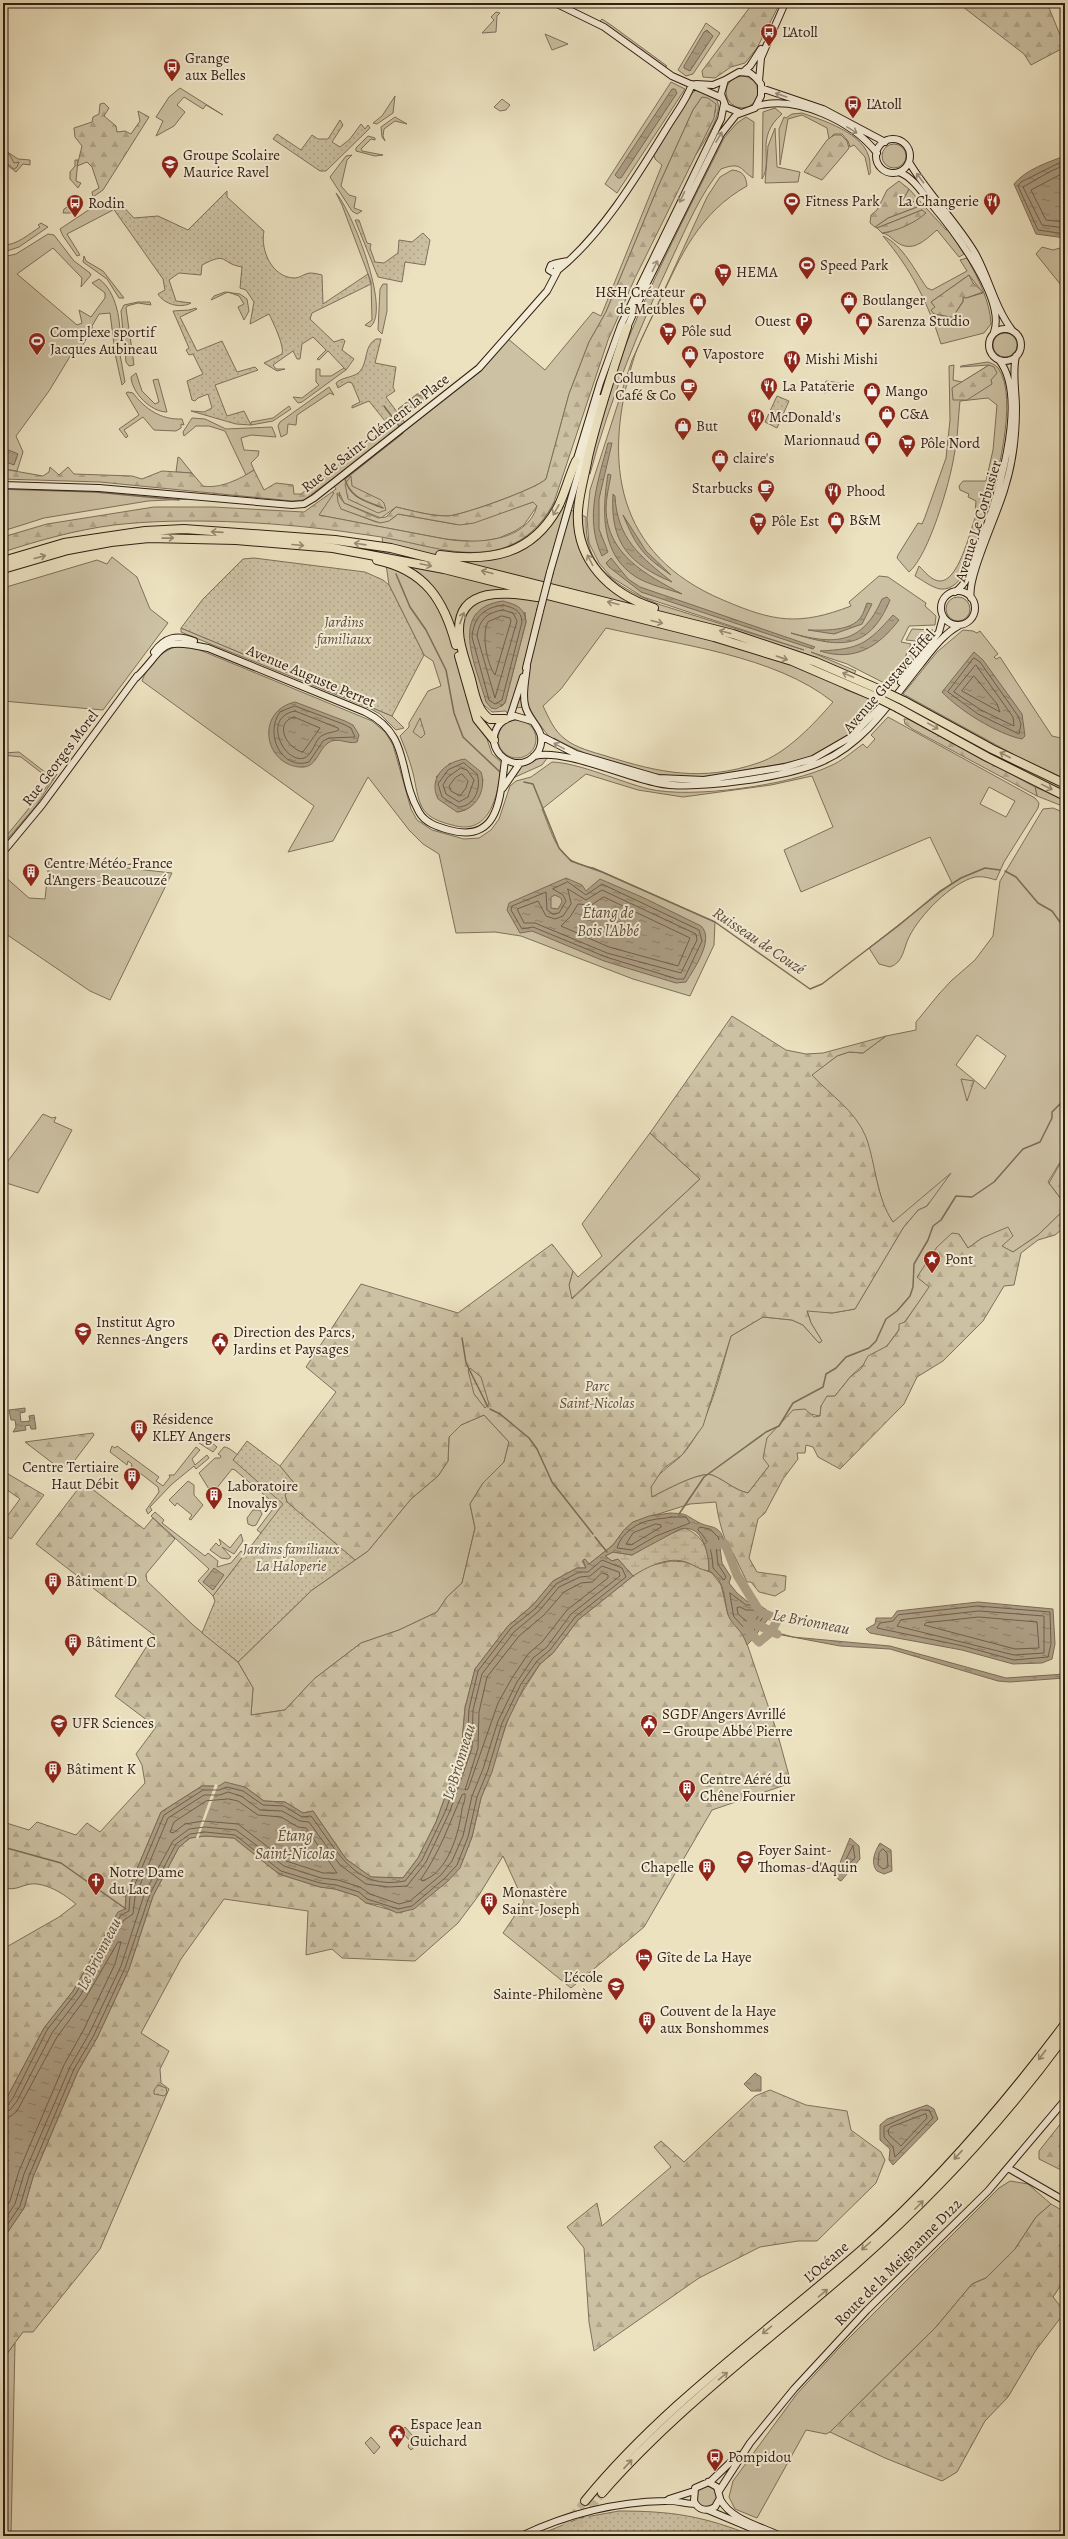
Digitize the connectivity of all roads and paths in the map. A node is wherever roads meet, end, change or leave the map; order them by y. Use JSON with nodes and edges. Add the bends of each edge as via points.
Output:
{"nodes":[{"id":1,"x":556,"y":3,"type":"edge"},
{"id":2,"x":785,"y":3,"type":"edge"},
{"id":3,"x":770,"y":36,"type":"junction"},
{"id":4,"x":743,"y":72,"type":"junction"},
{"id":5,"x":725,"y":80,"type":"junction"},
{"id":6,"x":759,"y":81,"type":"junction"},
{"id":7,"x":692,"y":84,"type":"junction"},
{"id":8,"x":761,"y":88,"type":"junction"},
{"id":9,"x":723,"y":101,"type":"junction"},
{"id":10,"x":757,"y":106,"type":"junction"},
{"id":11,"x":741,"y":113,"type":"junction"},
{"id":12,"x":885,"y":142,"type":"junction"},
{"id":13,"x":877,"y":152,"type":"junction"},
{"id":14,"x":909,"y":162,"type":"junction"},
{"id":15,"x":899,"y":172,"type":"junction"},
{"id":16,"x":569,"y":260,"type":"junction"},
{"id":17,"x":554,"y":264,"type":"junction"},
{"id":18,"x":550,"y":272,"type":"junction"},
{"id":19,"x":557,"y":272,"type":"junction"},
{"id":20,"x":552,"y":283,"type":"junction"},
{"id":21,"x":627,"y":327,"type":"junction"},
{"id":22,"x":1012,"y":330,"type":"junction"},
{"id":23,"x":994,"y":332,"type":"junction"},
{"id":24,"x":1016,"y":356,"type":"junction"},
{"id":25,"x":999,"y":360,"type":"junction"},
{"id":26,"x":576,"y":461,"type":"junction"},
{"id":27,"x":3,"y":485,"type":"edge"},
{"id":28,"x":566,"y":513,"type":"junction"},
{"id":29,"x":350,"y":551,"type":"junction"},
{"id":30,"x":414,"y":553,"type":"junction"},
{"id":31,"x":3,"y":561,"type":"edge"},
{"id":32,"x":3,"y":569,"type":"edge"},
{"id":33,"x":955,"y":592,"type":"junction"},
{"id":34,"x":971,"y":598,"type":"junction"},
{"id":35,"x":592,"y":606,"type":"junction"},
{"id":36,"x":943,"y":617,"type":"junction"},
{"id":37,"x":960,"y":625,"type":"junction"},
{"id":38,"x":705,"y":626,"type":"junction"},
{"id":39,"x":174,"y":640,"type":"joint"},
{"id":40,"x":527,"y":666,"type":"junction"},
{"id":41,"x":881,"y":694,"type":"junction"},
{"id":42,"x":901,"y":704,"type":"junction"},
{"id":43,"x":507,"y":718,"type":"junction"},
{"id":44,"x":532,"y":720,"type":"junction"},
{"id":45,"x":541,"y":736,"type":"junction"},
{"id":46,"x":494,"y":740,"type":"junction"},
{"id":47,"x":534,"y":756,"type":"junction"},
{"id":48,"x":505,"y":760,"type":"junction"},
{"id":49,"x":520,"y":763,"type":"junction"},
{"id":50,"x":1065,"y":784,"type":"edge"},
{"id":51,"x":502,"y":790,"type":"junction"},
{"id":52,"x":1065,"y":796,"type":"edge"},
{"id":53,"x":3,"y":852,"type":"edge"},
{"id":54,"x":1065,"y":2024,"type":"edge"},
{"id":55,"x":1065,"y":2036,"type":"edge"},
{"id":56,"x":1065,"y":2100,"type":"edge"},
{"id":57,"x":1008,"y":2168,"type":"junction"},
{"id":58,"x":1065,"y":2201,"type":"edge"},
{"id":59,"x":750,"y":2443,"type":"junction"},
{"id":60,"x":708,"y":2482,"type":"junction"},
{"id":61,"x":694,"y":2490,"type":"junction"},
{"id":62,"x":719,"y":2490,"type":"junction"},
{"id":63,"x":602,"y":2493,"type":"tunnel mouth"},
{"id":64,"x":720,"y":2499,"type":"junction"},
{"id":65,"x":585,"y":2501,"type":"tunnel mouth"},
{"id":66,"x":665,"y":2501,"type":"junction"},
{"id":67,"x":695,"y":2504,"type":"junction"},
{"id":68,"x":708,"y":2510,"type":"junction"},
{"id":69,"x":521,"y":2536,"type":"edge"},
{"id":70,"x":770,"y":2536,"type":"edge"},
{"id":71,"x":781,"y":2536,"type":"edge"}],
"edges":[{"from":1,"to":7,"type":"street","via":[[604,27],[672,76]]},
{"from":2,"to":3,"type":"street"},
{"from":3,"to":4,"type":"street"},
{"from":3,"to":6,"type":"street","via":[[759,65]]},
{"from":4,"to":5,"type":"street","via":[[732,74]]},
{"from":4,"to":6,"type":"street","via":[[750,73]]},
{"from":5,"to":7,"type":"street","via":[[713,84]]},
{"from":5,"to":9,"type":"street","via":[[721,90]]},
{"from":6,"to":8,"type":"street"},
{"from":7,"to":9,"type":"street"},
{"from":7,"to":16,"type":"street","name":"Rue de Saint-Clément la Place","via":[[622,196],[590,240]]},
{"from":8,"to":10,"type":"street","via":[[762,96]]},
{"from":12,"to":8,"type":"street","one_way":true,"via":[[823,108]]},
{"from":9,"to":11,"type":"street","via":[[730,110]]},
{"from":9,"to":26,"type":"street","one_way":true,"via":[[721,119],[621,325]]},
{"from":10,"to":11,"type":"street","via":[[751,111]]},
{"from":10,"to":13,"type":"street","one_way":true,"via":[[773,102],[805,108],[865,138]]},
{"from":21,"to":11,"type":"street","one_way":true,"via":[[715,144],[730,121]]},
{"from":12,"to":13,"type":"street"},
{"from":12,"to":14,"type":"street","via":[[897,140],[904,143],[910,153]]},
{"from":13,"to":15,"type":"street","via":[[877,159],[882,168]]},
{"from":14,"to":15,"type":"street"},
{"from":22,"to":14,"type":"street","one_way":true,"via":[[1003,317],[973,250]]},
{"from":15,"to":23,"type":"street","via":[[912,180],[947,220],[973,260],[996,317]]},
{"from":16,"to":17,"type":"street","name":"Rue de Saint-Clément la Place"},
{"from":16,"to":19,"type":"street","name":"Rue de Saint-Clément la Place"},
{"from":17,"to":18,"type":"street","via":[[549,267]]},
{"from":17,"to":19,"type":"street","via":[[558,267]]},
{"from":18,"to":19,"type":"street"},
{"from":18,"to":20,"type":"street"},
{"from":19,"to":20,"type":"street","name":"Rue de Saint-Clément la Place"},
{"from":20,"to":27,"type":"street","name":"Rue de Saint-Clément la Place","via":[[508,338],[476,371],[304,504],[223,500],[93,488]]},
{"from":21,"to":28,"type":"street","via":[[598,405]]},
{"from":38,"to":21,"type":"highway","one_way":true,"via":[[638,603],[620,594],[600,576],[583,544],[578,511],[584,477],[596,420]]},
{"from":22,"to":23,"type":"street","via":[[1004,328]]},
{"from":22,"to":24,"type":"street","via":[[1021,342]]},
{"from":23,"to":25,"type":"street","via":[[989,348]]},
{"from":24,"to":25,"type":"street","via":[[1008,360]]},
{"from":24,"to":34,"type":"street","name":"Avenue Le Corbusier","via":[[1015,422],[1011,464],[997,515],[971,582]]},
{"from":25,"to":33,"type":"street","name":"Avenue Le Corbusier","via":[[1007,374],[1010,397],[1009,434],[1004,470],[992,512],[969,573],[964,584]]},
{"from":26,"to":28,"type":"street"},
{"from":26,"to":30,"type":"highway","one_way":true,"via":[[553,516],[537,534],[517,548],[493,557],[479,558]]},
{"from":28,"to":40,"type":"street","bridge":true},
{"from":32,"to":29,"type":"highway","one_way":true,"via":[[68,550],[149,538],[236,540]]},
{"from":29,"to":35,"type":"highway","one_way":true,"via":[[444,569]]},
{"from":29,"to":46,"type":"highway","via":[[404,569],[418,578],[435,595],[448,616],[478,719]]},
{"from":30,"to":31,"type":"highway","one_way":true,"via":[[335,540],[184,529],[106,535],[64,543]]},
{"from":38,"to":30,"type":"highway","one_way":true},
{"from":33,"to":34,"type":"street","via":[[965,593]]},
{"from":33,"to":36,"type":"street","via":[[948,594],[943,601]]},
{"from":34,"to":37,"type":"street","via":[[974,613],[968,622]]},
{"from":35,"to":41,"type":"highway","one_way":true,"via":[[765,652]]},
{"from":43,"to":35,"type":"highway","one_way":true,"via":[[490,719],[480,710],[459,638],[462,614],[478,598],[499,592]]},
{"from":36,"to":37,"type":"street","via":[[948,622]]},
{"from":36,"to":45,"type":"street","name":"Avenue Gustave Eiffel","one_way":true,"via":[[941,628],[927,648],[865,725],[835,749],[800,764],[704,780],[669,780],[576,754]]},
{"from":37,"to":47,"type":"street","name":"Avenue Gustave Eiffel","via":[[935,646],[863,734],[828,759],[800,769],[682,787],[642,780],[551,754]]},
{"from":41,"to":38,"type":"highway","one_way":true,"via":[[793,654]]},
{"from":39,"to":51,"type":"street","name":"Avenue Auguste Perret","via":[[208,648],[376,717],[388,728],[398,743],[415,803],[423,818],[431,824],[462,833],[478,831],[489,823],[494,815]]},
{"from":39,"to":53,"type":"street","name":"Rue Georges Morel","via":[[157,652],[136,678],[42,805]]},
{"from":40,"to":43,"type":"street"},
{"from":40,"to":44,"type":"street","via":[[524,702]]},
{"from":41,"to":42,"type":"highway","bridge":true},
{"from":50,"to":42,"type":"highway","one_way":true},
{"from":42,"to":52,"type":"highway","one_way":true,"via":[[987,757]]},
{"from":43,"to":44,"type":"street","via":[[523,716]]},
{"from":43,"to":46,"type":"street","via":[[496,729]]},
{"from":44,"to":45,"type":"street"},
{"from":45,"to":47,"type":"street","via":[[540,747]]},
{"from":46,"to":48,"type":"street","via":[[496,750]]},
{"from":47,"to":49,"type":"street"},
{"from":48,"to":49,"type":"street"},
{"from":48,"to":51,"type":"street","name":"Avenue Auguste Perret"},
{"from":49,"to":51,"type":"street","name":"Avenue Auguste Perret"},
{"from":54,"to":65,"type":"highway","name":"L’Océane","one_way":true,"via":[[991,2118],[916,2198],[835,2273],[663,2419]]},
{"from":63,"to":55,"type":"highway","name":"L’Océane","one_way":true,"via":[[639,2452],[677,2416],[856,2264],[916,2209],[1005,2112]]},
{"from":56,"to":57,"type":"street","name":"Route de la Meignanne D122"},
{"from":57,"to":58,"type":"street"},
{"from":57,"to":59,"type":"street","name":"Route de la Meignanne D122","via":[[952,2229],[825,2354]]},
{"from":59,"to":60,"type":"street"},
{"from":59,"to":62,"type":"street"},
{"from":60,"to":61,"type":"street","via":[[700,2484]]},
{"from":60,"to":62,"type":"street"},
{"from":61,"to":66,"type":"street"},
{"from":61,"to":67,"type":"street"},
{"from":62,"to":64,"type":"street"},
{"from":64,"to":68,"type":"street","via":[[716,2506]]},
{"from":64,"to":71,"type":"street","via":[[734,2515]]},
{"from":66,"to":67,"type":"street"},
{"from":66,"to":69,"type":"street","via":[[587,2511],[550,2522]]},
{"from":67,"to":68,"type":"street"},
{"from":68,"to":70,"type":"street"}]}
